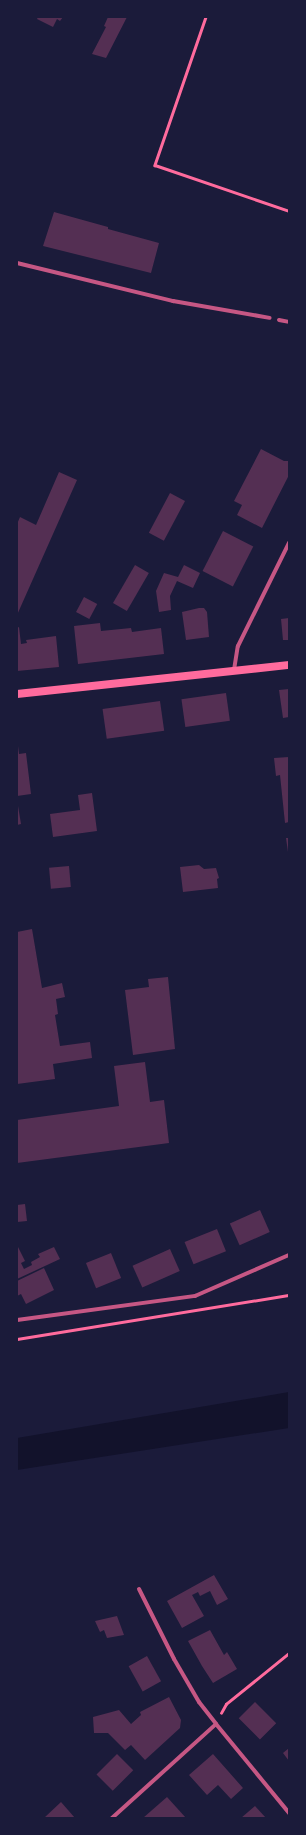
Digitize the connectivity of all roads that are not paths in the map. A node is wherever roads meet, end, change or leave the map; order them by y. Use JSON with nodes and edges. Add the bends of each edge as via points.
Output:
{"nodes":[{"id":1,"x":17,"y":263,"type":"edge"},
{"id":2,"x":270,"y":318,"type":"dead end"},
{"id":3,"x":279,"y":320,"type":"dead end"},
{"id":4,"x":289,"y":322,"type":"edge"},
{"id":5,"x":289,"y":543,"type":"edge"},
{"id":6,"x":289,"y":665,"type":"edge"},
{"id":7,"x":234,"y":670,"type":"junction"},
{"id":8,"x":17,"y":694,"type":"edge"},
{"id":9,"x":289,"y":1255,"type":"edge"},
{"id":10,"x":17,"y":1320,"type":"edge"},
{"id":11,"x":139,"y":1588,"type":"dead end"},
{"id":12,"x":216,"y":1724,"type":"junction"},
{"id":13,"x":289,"y":1813,"type":"edge"},
{"id":14,"x":112,"y":1818,"type":"edge"}],
"edges":[{"from":1,"to":2,"type":"street","via":[[173,301]]},
{"from":3,"to":4,"type":"street"},
{"from":5,"to":7,"type":"street","via":[[238,646]]},
{"from":6,"to":7,"type":"main road"},
{"from":7,"to":8,"type":"main road"},
{"from":9,"to":10,"type":"street","via":[[195,1296]]},
{"from":11,"to":12,"type":"street","via":[[174,1659],[199,1702]]},
{"from":12,"to":13,"type":"street"},
{"from":12,"to":14,"type":"street"}]}
